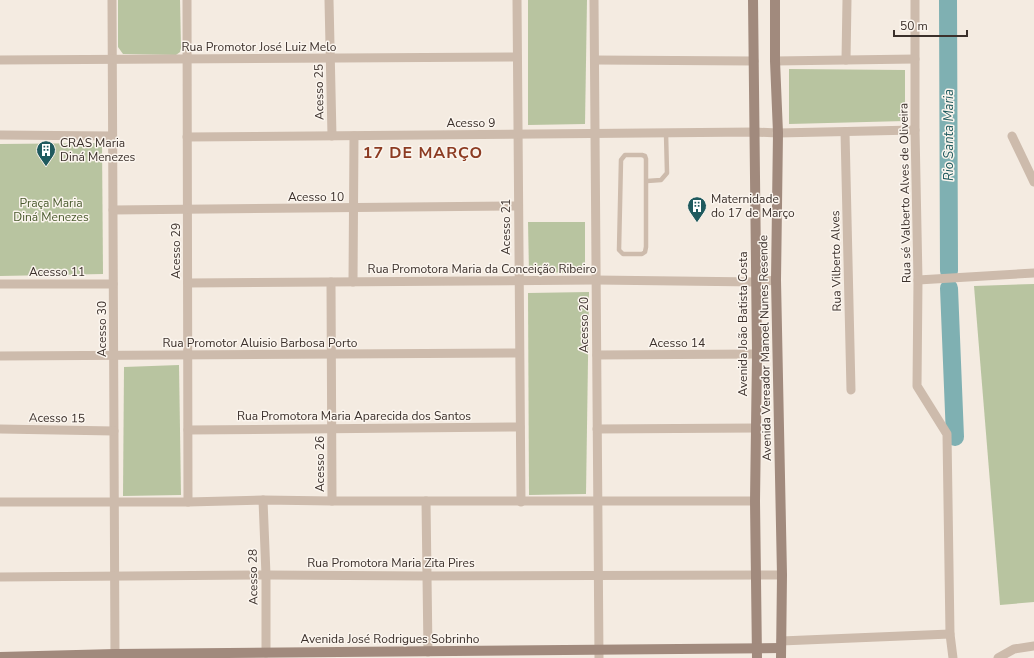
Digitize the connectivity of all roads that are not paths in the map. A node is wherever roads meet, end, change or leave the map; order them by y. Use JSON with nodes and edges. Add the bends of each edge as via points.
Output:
{"nodes":[{"id":1,"x":112,"y":0,"type":"edge"},
{"id":2,"x":187,"y":0,"type":"edge"},
{"id":3,"x":329,"y":0,"type":"edge"},
{"id":4,"x":517,"y":0,"type":"edge"},
{"id":5,"x":594,"y":0,"type":"edge"},
{"id":6,"x":753,"y":0,"type":"edge"},
{"id":7,"x":775,"y":0,"type":"edge"},
{"id":8,"x":847,"y":0,"type":"edge"},
{"id":9,"x":915,"y":0,"type":"edge"},
{"id":10,"x":517,"y":57,"type":"junction"},
{"id":11,"x":187,"y":59,"type":"junction"},
{"id":12,"x":330,"y":59,"type":"junction"},
{"id":13,"x":915,"y":59,"type":"junction"},
{"id":14,"x":0,"y":60,"type":"edge"},
{"id":15,"x":112,"y":60,"type":"junction"},
{"id":16,"x":595,"y":60,"type":"junction"},
{"id":17,"x":846,"y":60,"type":"junction"},
{"id":18,"x":754,"y":61,"type":"junction"},
{"id":19,"x":775,"y":61,"type":"junction"},
{"id":20,"x":915,"y":130,"type":"junction"},
{"id":21,"x":755,"y":132,"type":"junction"},
{"id":22,"x":845,"y":132,"type":"junction"},
{"id":23,"x":666,"y":133,"type":"junction"},
{"id":24,"x":518,"y":134,"type":"junction"},
{"id":25,"x":595,"y":134,"type":"junction"},
{"id":26,"x":778,"y":134,"type":"junction"},
{"id":27,"x":0,"y":135,"type":"edge"},
{"id":28,"x":112,"y":136,"type":"junction"},
{"id":29,"x":332,"y":136,"type":"junction"},
{"id":30,"x":354,"y":136,"type":"junction"},
{"id":31,"x":1012,"y":136,"type":"dead end"},
{"id":32,"x":187,"y":137,"type":"junction"},
{"id":33,"x":647,"y":181,"type":"junction"},
{"id":34,"x":1034,"y":182,"type":"edge"},
{"id":35,"x":518,"y":206,"type":"junction"},
{"id":36,"x":188,"y":209,"type":"junction"},
{"id":37,"x":353,"y":209,"type":"junction"},
{"id":38,"x":113,"y":210,"type":"junction"},
{"id":39,"x":1034,"y":273,"type":"edge"},
{"id":40,"x":519,"y":280,"type":"junction"},
{"id":41,"x":596,"y":280,"type":"junction"},
{"id":42,"x":776,"y":280,"type":"junction"},
{"id":43,"x":918,"y":280,"type":"junction"},
{"id":44,"x":331,"y":282,"type":"junction"},
{"id":45,"x":353,"y":282,"type":"junction"},
{"id":46,"x":757,"y":282,"type":"junction"},
{"id":47,"x":188,"y":283,"type":"junction"},
{"id":48,"x":0,"y":284,"type":"edge"},
{"id":49,"x":114,"y":284,"type":"junction"},
{"id":50,"x":519,"y":353,"type":"junction"},
{"id":51,"x":331,"y":354,"type":"junction"},
{"id":52,"x":757,"y":354,"type":"junction"},
{"id":53,"x":188,"y":355,"type":"junction"},
{"id":54,"x":597,"y":355,"type":"junction"},
{"id":55,"x":0,"y":356,"type":"edge"},
{"id":56,"x":114,"y":356,"type":"junction"},
{"id":57,"x":851,"y":390,"type":"dead end"},
{"id":58,"x":520,"y":427,"type":"junction"},
{"id":59,"x":332,"y":428,"type":"junction"},
{"id":60,"x":756,"y":428,"type":"junction"},
{"id":61,"x":0,"y":429,"type":"edge"},
{"id":62,"x":188,"y":430,"type":"junction"},
{"id":63,"x":597,"y":430,"type":"junction"},
{"id":64,"x":114,"y":431,"type":"junction"},
{"id":65,"x":263,"y":500,"type":"junction"},
{"id":66,"x":332,"y":501,"type":"junction"},
{"id":67,"x":426,"y":501,"type":"junction"},
{"id":68,"x":755,"y":501,"type":"junction"},
{"id":69,"x":0,"y":502,"type":"edge"},
{"id":70,"x":114,"y":502,"type":"junction"},
{"id":71,"x":188,"y":502,"type":"junction"},
{"id":72,"x":521,"y":502,"type":"junction"},
{"id":73,"x":598,"y":502,"type":"junction"},
{"id":74,"x":782,"y":574,"type":"junction"},
{"id":75,"x":266,"y":575,"type":"junction"},
{"id":76,"x":598,"y":575,"type":"junction"},
{"id":77,"x":756,"y":575,"type":"junction"},
{"id":78,"x":427,"y":576,"type":"junction"},
{"id":79,"x":0,"y":577,"type":"edge"},
{"id":80,"x":115,"y":577,"type":"junction"},
{"id":81,"x":950,"y":634,"type":"junction"},
{"id":82,"x":1034,"y":646,"type":"edge"},
{"id":83,"x":781,"y":649,"type":"edge"},
{"id":84,"x":428,"y":652,"type":"junction"},
{"id":85,"x":266,"y":653,"type":"junction"},
{"id":86,"x":757,"y":653,"type":"edge"},
{"id":87,"x":599,"y":654,"type":"edge"},
{"id":88,"x":115,"y":656,"type":"edge"},
{"id":89,"x":0,"y":657,"type":"edge"},
{"id":90,"x":953,"y":658,"type":"edge"},
{"id":91,"x":998,"y":658,"type":"edge"}],
"edges":[{"from":1,"to":15,"type":"street","name":"Acesso 30"},
{"from":2,"to":11,"type":"street","name":"Acesso 29"},
{"from":3,"to":12,"type":"street","name":"Acesso 25"},
{"from":4,"to":10,"type":"street","name":"Acesso 21"},
{"from":5,"to":16,"type":"street","name":"Acesso 20"},
{"from":6,"to":18,"type":"street","name":"Avenida João Batista Costa"},
{"from":7,"to":19,"type":"street","name":"Avenida Vereador Manoel Nunes Resende"},
{"from":8,"to":17,"type":"street"},
{"from":9,"to":13,"type":"street","name":"Rua sé Valberto Alves de Oliveira"},
{"from":10,"to":12,"type":"street","name":"Rua Promotor José Luiz Melo"},
{"from":10,"to":24,"type":"street","name":"Acesso 21"},
{"from":11,"to":12,"type":"street","name":"Rua Promotor José Luiz Melo"},
{"from":11,"to":15,"type":"street","name":"Rua Promotor José Luiz Melo"},
{"from":11,"to":32,"type":"street","name":"Acesso 29"},
{"from":12,"to":29,"type":"street","name":"Acesso 25"},
{"from":13,"to":17,"type":"street"},
{"from":13,"to":20,"type":"street","name":"Rua sé Valberto Alves de Oliveira"},
{"from":14,"to":15,"type":"street","name":"Rua Promotor José Luiz Melo"},
{"from":15,"to":28,"type":"street","name":"Acesso 30"},
{"from":16,"to":18,"type":"street"},
{"from":16,"to":25,"type":"street","name":"Acesso 20"},
{"from":17,"to":19,"type":"street"},
{"from":18,"to":21,"type":"street","name":"Avenida João Batista Costa"},
{"from":19,"to":26,"type":"street","name":"Avenida Vereador Manoel Nunes Resende"},
{"from":20,"to":22,"type":"street","name":"Acesso 9"},
{"from":20,"to":43,"type":"street","name":"Rua sé Valberto Alves de Oliveira"},
{"from":21,"to":23,"type":"street","name":"Acesso 9"},
{"from":21,"to":26,"type":"street","name":"Acesso 9"},
{"from":21,"to":46,"type":"street","name":"Avenida João Batista Costa"},
{"from":22,"to":26,"type":"street","name":"Acesso 9"},
{"from":22,"to":57,"type":"street","name":"Rua Vilberto Alves"},
{"from":23,"to":25,"type":"street","name":"Acesso 9"},
{"from":23,"to":33,"type":"lane","via":[[667,173],[661,180]]},
{"from":24,"to":25,"type":"street","name":"Acesso 9"},
{"from":24,"to":30,"type":"street","name":"Acesso 9"},
{"from":24,"to":35,"type":"street","name":"Acesso 21"},
{"from":25,"to":41,"type":"street","name":"Acesso 20"},
{"from":26,"to":42,"type":"street","name":"Avenida Vereador Manoel Nunes Resende"},
{"from":27,"to":28,"type":"street"},
{"from":28,"to":38,"type":"street","name":"Acesso 30"},
{"from":29,"to":30,"type":"street","name":"Acesso 9"},
{"from":29,"to":32,"type":"street","name":"Acesso 9"},
{"from":30,"to":37,"type":"street"},
{"from":31,"to":34,"type":"street"},
{"from":32,"to":36,"type":"street","name":"Acesso 29"},
{"from":33,"to":33,"type":"lane","via":[[645,156],[622,157],[619,250],[623,254],[645,252]]},
{"from":35,"to":37,"type":"street","name":"Acesso 10"},
{"from":35,"to":40,"type":"street","name":"Acesso 21"},
{"from":36,"to":37,"type":"street","name":"Acesso 10"},
{"from":36,"to":38,"type":"street","name":"Acesso 10"},
{"from":36,"to":47,"type":"street","name":"Acesso 29"},
{"from":37,"to":45,"type":"street"},
{"from":38,"to":49,"type":"street","name":"Acesso 30"},
{"from":39,"to":43,"type":"street"},
{"from":40,"to":41,"type":"street","name":"Rua Promotora Maria da Conceição Ribeiro"},
{"from":40,"to":45,"type":"street","name":"Rua Promotora Maria da Conceição Ribeiro"},
{"from":40,"to":50,"type":"street","name":"Acesso 21"},
{"from":41,"to":46,"type":"street","name":"Rua Promotora Maria da Conceição Ribeiro"},
{"from":41,"to":54,"type":"street","name":"Acesso 20"},
{"from":42,"to":46,"type":"street","name":"Rua Promotora Maria da Conceição Ribeiro"},
{"from":42,"to":74,"type":"street","name":"Avenida Vereador Manoel Nunes Resende"},
{"from":43,"to":81,"type":"street","name":"Rua sé Valberto Alves de Oliveira","via":[[916,386],[947,434]]},
{"from":44,"to":45,"type":"street","name":"Rua Promotora Maria da Conceição Ribeiro"},
{"from":44,"to":47,"type":"street","name":"Rua Promotora Maria da Conceição Ribeiro"},
{"from":44,"to":51,"type":"street","name":"Acesso 26"},
{"from":46,"to":52,"type":"street","name":"Avenida João Batista Costa"},
{"from":47,"to":53,"type":"street","name":"Acesso 29"},
{"from":48,"to":49,"type":"street","name":"Acesso 11"},
{"from":49,"to":56,"type":"street","name":"Acesso 30"},
{"from":50,"to":51,"type":"street","name":"Rua Promotor Aluisio Barbosa Porto"},
{"from":50,"to":58,"type":"street","name":"Acesso 21"},
{"from":51,"to":53,"type":"street","name":"Rua Promotor Aluisio Barbosa Porto"},
{"from":51,"to":59,"type":"street","name":"Acesso 26"},
{"from":52,"to":54,"type":"street","name":"Acesso 14"},
{"from":52,"to":60,"type":"street","name":"Avenida João Batista Costa"},
{"from":53,"to":56,"type":"street","name":"Rua Promotor Aluisio Barbosa Porto"},
{"from":53,"to":62,"type":"street","name":"Acesso 29"},
{"from":54,"to":63,"type":"street","name":"Acesso 20"},
{"from":55,"to":56,"type":"street","name":"Rua Promotor Aluisio Barbosa Porto"},
{"from":56,"to":64,"type":"street","name":"Acesso 30"},
{"from":58,"to":59,"type":"street","name":"Rua Promotora Maria Aparecida dos Santos"},
{"from":58,"to":72,"type":"street","name":"Acesso 21"},
{"from":59,"to":62,"type":"street","name":"Rua Promotora Maria Aparecida dos Santos"},
{"from":59,"to":66,"type":"street","name":"Acesso 26"},
{"from":60,"to":63,"type":"street"},
{"from":60,"to":68,"type":"street","name":"Avenida João Batista Costa"},
{"from":61,"to":64,"type":"street","name":"Acesso 15"},
{"from":62,"to":71,"type":"street","name":"Acesso 29"},
{"from":63,"to":73,"type":"street","name":"Acesso 20"},
{"from":64,"to":70,"type":"street","name":"Acesso 30"},
{"from":65,"to":66,"type":"street"},
{"from":65,"to":71,"type":"street"},
{"from":65,"to":75,"type":"street","name":"Acesso 28"},
{"from":66,"to":67,"type":"street"},
{"from":67,"to":72,"type":"street"},
{"from":67,"to":78,"type":"street"},
{"from":68,"to":73,"type":"street"},
{"from":68,"to":77,"type":"street","name":"Avenida João Batista Costa"},
{"from":69,"to":70,"type":"street"},
{"from":70,"to":71,"type":"street"},
{"from":70,"to":80,"type":"street","name":"Acesso 30"},
{"from":72,"to":73,"type":"street"},
{"from":73,"to":76,"type":"street","name":"Acesso 20"},
{"from":74,"to":77,"type":"street","name":"Rua Promotora Maria Zita Pires"},
{"from":74,"to":83,"type":"street","name":"Avenida Vereador Manoel Nunes Resende"},
{"from":75,"to":78,"type":"street","name":"Rua Promotora Maria Zita Pires"},
{"from":75,"to":80,"type":"street","name":"Rua Promotora Maria Zita Pires"},
{"from":75,"to":85,"type":"street","name":"Acesso 28"},
{"from":76,"to":77,"type":"street","name":"Rua Promotora Maria Zita Pires"},
{"from":76,"to":78,"type":"street","name":"Rua Promotora Maria Zita Pires"},
{"from":76,"to":87,"type":"street","name":"Acesso 20"},
{"from":77,"to":86,"type":"street","name":"Avenida João Batista Costa"},
{"from":78,"to":84,"type":"street"},
{"from":79,"to":80,"type":"street","name":"Rua Promotora Maria Zita Pires"},
{"from":80,"to":88,"type":"street","name":"Acesso 30"},
{"from":81,"to":83,"type":"street"},
{"from":81,"to":90,"type":"street"},
{"from":82,"to":91,"type":"street","via":[[1014,649]]},
{"from":83,"to":86,"type":"street","name":"Avenida José Rodrigues Sobrinho"},
{"from":84,"to":85,"type":"street","name":"Avenida José Rodrigues Sobrinho"},
{"from":84,"to":87,"type":"street","name":"Avenida José Rodrigues Sobrinho"},
{"from":85,"to":88,"type":"street","name":"Avenida José Rodrigues Sobrinho"},
{"from":86,"to":87,"type":"street","name":"Avenida José Rodrigues Sobrinho"},
{"from":88,"to":89,"type":"street","name":"Avenida José Rodrigues Sobrinho"}]}
